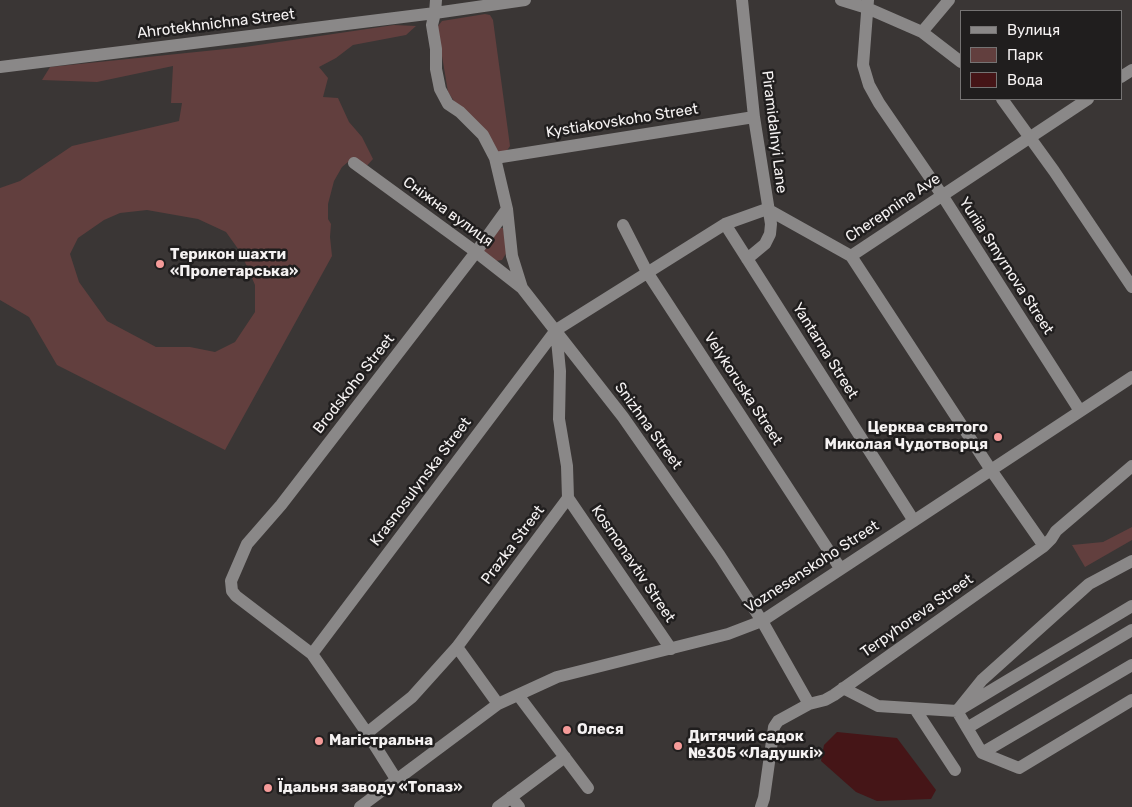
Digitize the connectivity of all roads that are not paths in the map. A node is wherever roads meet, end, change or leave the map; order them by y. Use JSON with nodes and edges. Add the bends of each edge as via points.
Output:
{"nodes":[{"id":1,"x":436,"y":0,"type":"edge"},
{"id":2,"x":525,"y":0,"type":"edge"},
{"id":3,"x":742,"y":0,"type":"edge"},
{"id":4,"x":841,"y":0,"type":"edge"},
{"id":5,"x":949,"y":0,"type":"edge"},
{"id":6,"x":868,"y":4,"type":"edge"},
{"id":7,"x":436,"y":14,"type":"junction"},
{"id":8,"x":922,"y":32,"type":"junction"},
{"id":9,"x":960,"y":61,"type":"edge"},
{"id":10,"x":0,"y":67,"type":"edge"},
{"id":11,"x":1003,"y":100,"type":"edge"},
{"id":12,"x":1086,"y":100,"type":"edge"},
{"id":13,"x":754,"y":117,"type":"junction"},
{"id":14,"x":1030,"y":136,"type":"junction"},
{"id":15,"x":495,"y":158,"type":"junction"},
{"id":16,"x":354,"y":163,"type":"dead end"},
{"id":17,"x":942,"y":195,"type":"junction"},
{"id":18,"x":507,"y":209,"type":"junction"},
{"id":19,"x":767,"y":209,"type":"junction"},
{"id":20,"x":623,"y":224,"type":"dead end"},
{"id":21,"x":725,"y":224,"type":"junction"},
{"id":22,"x":476,"y":252,"type":"junction"},
{"id":23,"x":851,"y":256,"type":"junction"},
{"id":24,"x":747,"y":259,"type":"junction"},
{"id":25,"x":647,"y":272,"type":"junction"},
{"id":26,"x":1132,"y":287,"type":"edge"},
{"id":27,"x":522,"y":288,"type":"junction"},
{"id":28,"x":556,"y":330,"type":"junction"},
{"id":29,"x":1132,"y":377,"type":"edge"},
{"id":30,"x":1080,"y":411,"type":"junction"},
{"id":31,"x":1132,"y":466,"type":"edge"},
{"id":32,"x":991,"y":470,"type":"junction"},
{"id":33,"x":568,"y":498,"type":"junction"},
{"id":34,"x":914,"y":521,"type":"junction"},
{"id":35,"x":1044,"y":546,"type":"junction"},
{"id":36,"x":1132,"y":561,"type":"edge"},
{"id":37,"x":840,"y":568,"type":"junction"},
{"id":38,"x":1132,"y":606,"type":"edge"},
{"id":39,"x":762,"y":621,"type":"junction"},
{"id":40,"x":1132,"y":630,"type":"edge"},
{"id":41,"x":457,"y":647,"type":"junction"},
{"id":42,"x":671,"y":649,"type":"junction"},
{"id":43,"x":312,"y":654,"type":"junction"},
{"id":44,"x":1132,"y":665,"type":"edge"},
{"id":45,"x":843,"y":688,"type":"junction"},
{"id":46,"x":518,"y":695,"type":"junction"},
{"id":47,"x":1132,"y":700,"type":"edge"},
{"id":48,"x":498,"y":704,"type":"junction"},
{"id":49,"x":808,"y":704,"type":"junction"},
{"id":50,"x":915,"y":709,"type":"junction"},
{"id":51,"x":957,"y":711,"type":"junction"},
{"id":52,"x":967,"y":728,"type":"junction"},
{"id":53,"x":367,"y":733,"type":"junction"},
{"id":54,"x":982,"y":753,"type":"junction"},
{"id":55,"x":565,"y":757,"type":"junction"},
{"id":56,"x":955,"y":770,"type":"dead end"},
{"id":57,"x":396,"y":779,"type":"junction"},
{"id":58,"x":588,"y":788,"type":"dead end"},
{"id":59,"x":515,"y":802,"type":"edge"},
{"id":60,"x":360,"y":807,"type":"edge"},
{"id":61,"x":498,"y":807,"type":"edge"},
{"id":62,"x":761,"y":807,"type":"edge"}],
"edges":[{"from":1,"to":7,"type":"street","name":"Snizhna Street"},
{"from":2,"to":7,"type":"street","name":"Ahrotekhnichna Street"},
{"from":3,"to":13,"type":"street","name":"Piramidalnyi Lane"},
{"from":4,"to":6,"type":"street"},
{"from":5,"to":8,"type":"street"},
{"from":6,"to":8,"type":"street"},
{"from":6,"to":17,"type":"street","name":"Yuriia Smyrnova Street","via":[[864,65],[869,85]]},
{"from":7,"to":10,"type":"street","name":"Ahrotekhnichna Street"},
{"from":7,"to":15,"type":"street","name":"Snizhna Street","via":[[432,25],[440,89],[448,104],[484,135]]},
{"from":8,"to":9,"type":"street"},
{"from":11,"to":14,"type":"street"},
{"from":12,"to":14,"type":"street","name":"Cherepnina Ave"},
{"from":13,"to":15,"type":"street","name":"Kystiakovskoho Street"},
{"from":13,"to":19,"type":"street","name":"Piramidalnyi Lane"},
{"from":14,"to":17,"type":"street","name":"Cherepnina Ave"},
{"from":14,"to":26,"type":"street"},
{"from":15,"to":18,"type":"street","name":"Snizhna Street"},
{"from":16,"to":22,"type":"street","name":"Сніжна вулиця"},
{"from":17,"to":23,"type":"street","name":"Cherepnina Ave"},
{"from":17,"to":30,"type":"street","name":"Yuriia Smyrnova Street"},
{"from":18,"to":22,"type":"street","name":"Brodskoho Street"},
{"from":18,"to":27,"type":"street","name":"Snizhna Street","via":[[512,256]]},
{"from":19,"to":21,"type":"street"},
{"from":19,"to":23,"type":"street","name":"Cherepnina Ave"},
{"from":19,"to":24,"type":"street","name":"Piramidalnyi Lane","via":[[770,234],[765,244]]},
{"from":20,"to":25,"type":"street","name":"Velykoruska Street"},
{"from":21,"to":24,"type":"street","name":"Yantarna Street"},
{"from":21,"to":25,"type":"street"},
{"from":22,"to":27,"type":"street","name":"Сніжна вулиця"},
{"from":22,"to":43,"type":"street","name":"Brodskoho Street","via":[[247,544],[232,581],[232,591]]},
{"from":23,"to":32,"type":"street"},
{"from":24,"to":34,"type":"street","name":"Yantarna Street"},
{"from":25,"to":28,"type":"street"},
{"from":25,"to":37,"type":"street","name":"Velykoruska Street"},
{"from":27,"to":28,"type":"street","name":"Snizhna Street"},
{"from":28,"to":33,"type":"street","via":[[560,371],[559,419],[567,466]]},
{"from":28,"to":39,"type":"street","name":"Snizhna Street","via":[[624,417]]},
{"from":28,"to":43,"type":"street","name":"Krasnosulynska Street"},
{"from":29,"to":30,"type":"street","name":"Voznesenskoho Street"},
{"from":30,"to":32,"type":"street","name":"Voznesenskoho Street"},
{"from":31,"to":35,"type":"street","name":"Terpyhoreva Street","via":[[1056,531]]},
{"from":32,"to":34,"type":"street","name":"Voznesenskoho Street"},
{"from":32,"to":35,"type":"street"},
{"from":33,"to":41,"type":"street","name":"Prazka Street"},
{"from":33,"to":42,"type":"street","name":"Kosmonavtiv Street"},
{"from":34,"to":37,"type":"street","name":"Voznesenskoho Street"},
{"from":35,"to":45,"type":"street","name":"Terpyhoreva Street"},
{"from":36,"to":51,"type":"street","via":[[1090,584],[982,680]]},
{"from":37,"to":39,"type":"street","name":"Voznesenskoho Street"},
{"from":38,"to":51,"type":"street"},
{"from":39,"to":42,"type":"street","name":"Voznesenskoho Street"},
{"from":39,"to":49,"type":"street","name":"Snizhna Street"},
{"from":40,"to":52,"type":"street"},
{"from":41,"to":48,"type":"street"},
{"from":41,"to":53,"type":"street","name":"Prazka Street","via":[[412,697]]},
{"from":42,"to":46,"type":"street","name":"Voznesenskoho Street","via":[[557,677]]},
{"from":43,"to":53,"type":"street"},
{"from":44,"to":54,"type":"street"},
{"from":45,"to":49,"type":"street","name":"Terpyhoreva Street","via":[[825,700]]},
{"from":45,"to":50,"type":"street","via":[[878,706]]},
{"from":46,"to":48,"type":"street","name":"Voznesenskoho Street"},
{"from":46,"to":55,"type":"street"},
{"from":47,"to":54,"type":"street","via":[[1019,768]]},
{"from":48,"to":57,"type":"street","name":"Voznesenskoho Street"},
{"from":49,"to":62,"type":"street","name":"Terpyhoreva Street","via":[[783,717],[774,727]]},
{"from":50,"to":51,"type":"street"},
{"from":50,"to":56,"type":"street"},
{"from":51,"to":52,"type":"street"},
{"from":52,"to":54,"type":"street"},
{"from":53,"to":57,"type":"street"},
{"from":55,"to":58,"type":"street"},
{"from":55,"to":59,"type":"street"},
{"from":57,"to":60,"type":"street","name":"Voznesenskoho Street"},
{"from":59,"to":61,"type":"street"}]}
